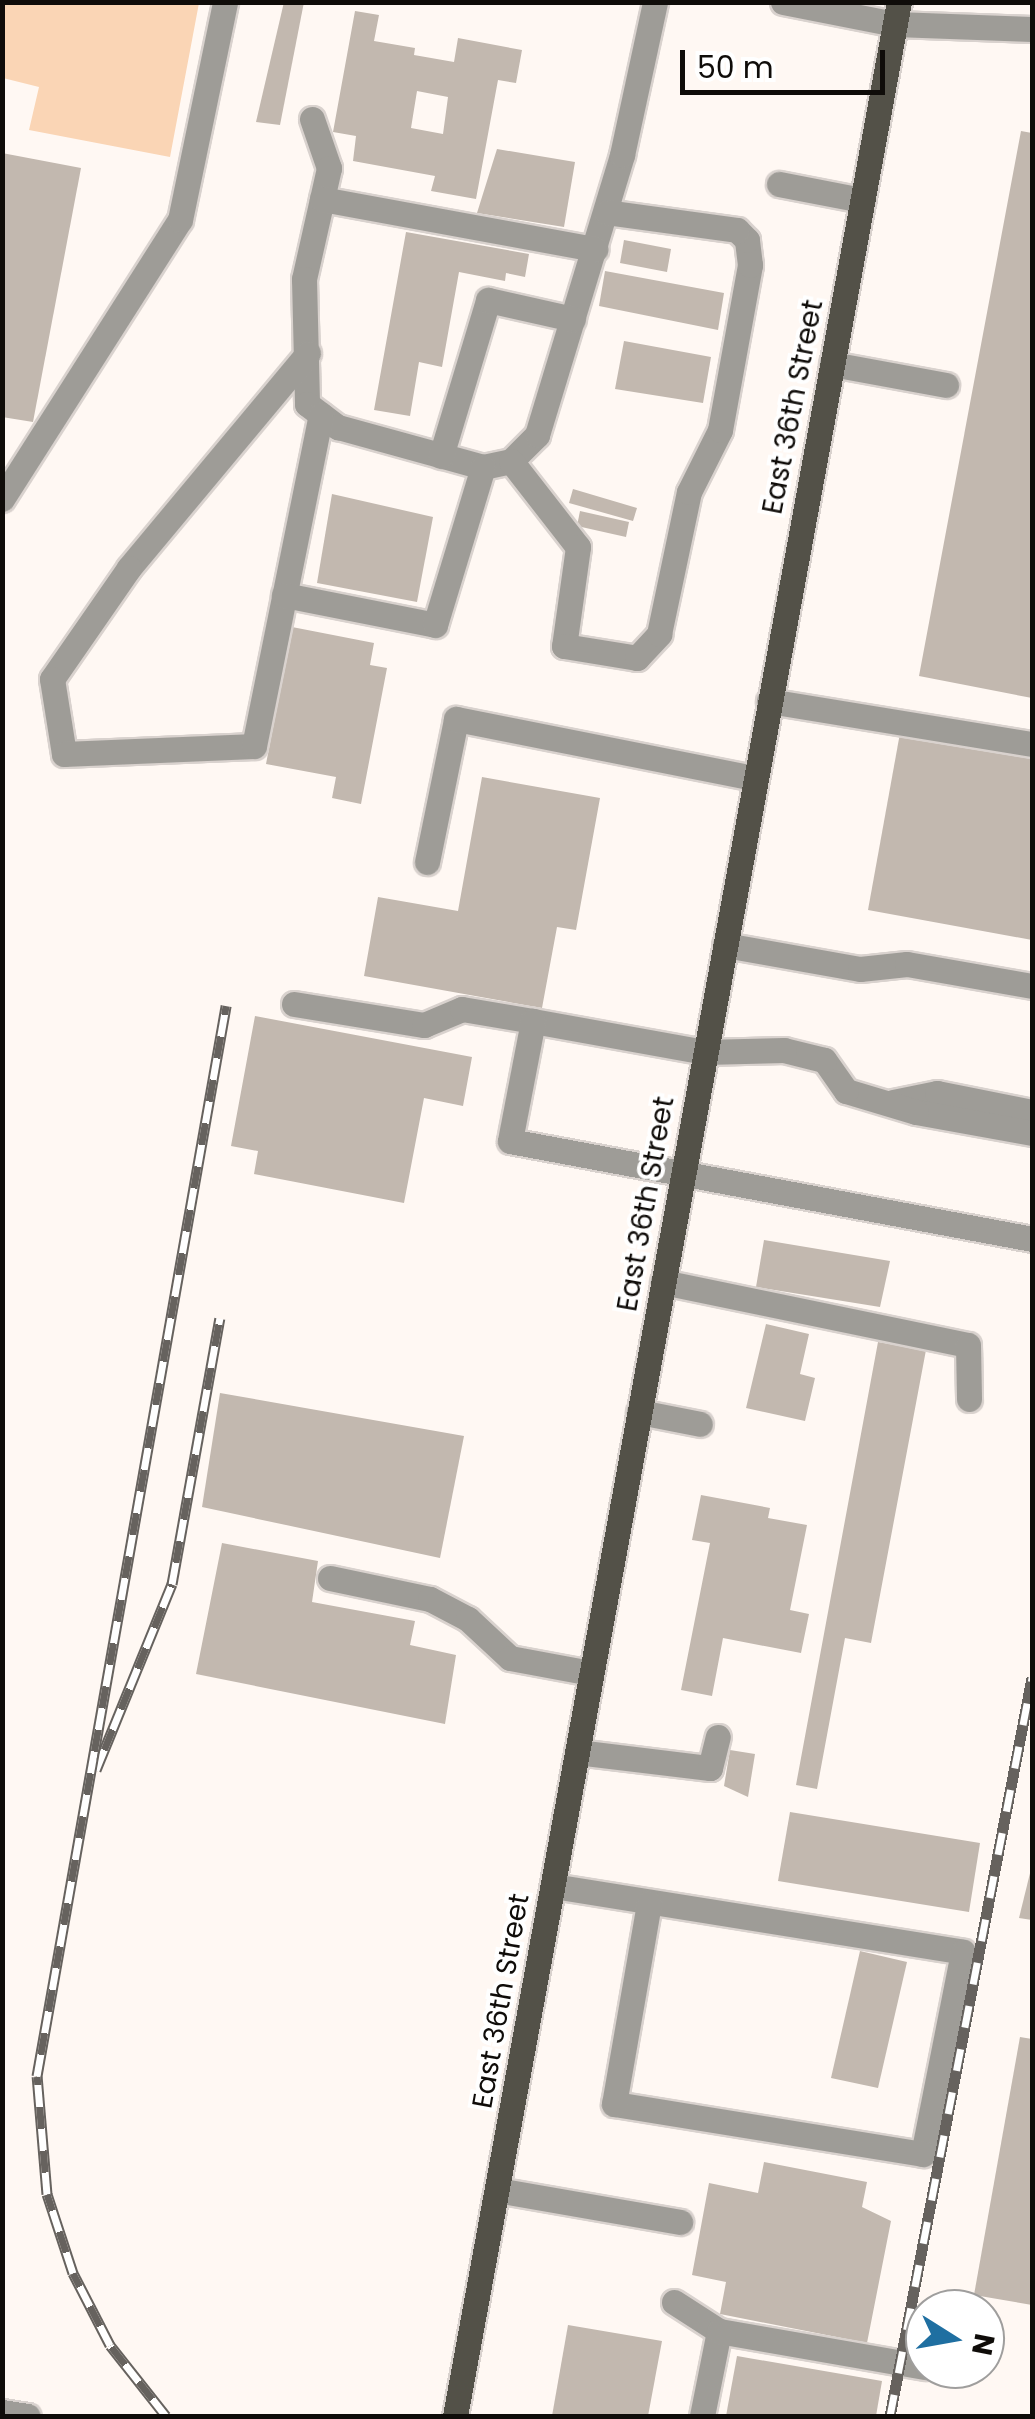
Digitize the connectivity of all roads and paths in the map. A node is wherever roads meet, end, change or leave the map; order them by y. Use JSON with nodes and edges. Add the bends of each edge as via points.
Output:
{"nodes":[{"id":1,"x":224,"y":2,"type":"edge"},
{"id":2,"x":655,"y":2,"type":"edge"},
{"id":3,"x":783,"y":2,"type":"edge"},
{"id":4,"x":897,"y":14,"type":"edge"},
{"id":5,"x":1032,"y":29,"type":"edge"},
{"id":6,"x":312,"y":120,"type":"dead end"},
{"id":7,"x":779,"y":184,"type":"dead end"},
{"id":8,"x":322,"y":199,"type":"junction"},
{"id":9,"x":862,"y":200,"type":"junction"},
{"id":10,"x":606,"y":212,"type":"junction"},
{"id":11,"x":595,"y":249,"type":"junction"},
{"id":12,"x":573,"y":319,"type":"junction"},
{"id":13,"x":308,"y":354,"type":"junction"},
{"id":14,"x":832,"y":364,"type":"junction"},
{"id":15,"x":946,"y":386,"type":"dead end"},
{"id":16,"x":321,"y":415,"type":"junction"},
{"id":17,"x":441,"y":456,"type":"junction"},
{"id":18,"x":510,"y":461,"type":"junction"},
{"id":19,"x":483,"y":467,"type":"junction"},
{"id":20,"x":2,"y":499,"type":"edge"},
{"id":21,"x":284,"y":595,"type":"junction"},
{"id":22,"x":769,"y":702,"type":"junction"},
{"id":23,"x":1032,"y":744,"type":"edge"},
{"id":24,"x":755,"y":778,"type":"junction"},
{"id":25,"x":426,"y":862,"type":"dead end"},
{"id":26,"x":724,"y":945,"type":"junction"},
{"id":27,"x":1032,"y":986,"type":"edge"},
{"id":28,"x":294,"y":1004,"type":"dead end"},
{"id":29,"x":533,"y":1021,"type":"junction"},
{"id":30,"x":705,"y":1052,"type":"junction"},
{"id":31,"x":888,"y":1104,"type":"junction"},
{"id":32,"x":1032,"y":1112,"type":"edge"},
{"id":33,"x":1032,"y":1133,"type":"edge"},
{"id":34,"x":682,"y":1174,"type":"junction"},
{"id":35,"x":1032,"y":1240,"type":"edge"},
{"id":36,"x":663,"y":1282,"type":"junction"},
{"id":37,"x":969,"y":1399,"type":"dead end"},
{"id":38,"x":639,"y":1412,"type":"junction"},
{"id":39,"x":700,"y":1424,"type":"dead end"},
{"id":40,"x":330,"y":1578,"type":"dead end"},
{"id":41,"x":591,"y":1674,"type":"junction"},
{"id":42,"x":718,"y":1738,"type":"dead end"},
{"id":43,"x":577,"y":1752,"type":"junction"},
{"id":44,"x":553,"y":1886,"type":"junction"},
{"id":45,"x":649,"y":1903,"type":"junction"},
{"id":46,"x":497,"y":2190,"type":"junction"},
{"id":47,"x":680,"y":2222,"type":"dead end"},
{"id":48,"x":674,"y":2302,"type":"dead end"},
{"id":49,"x":719,"y":2331,"type":"junction"},
{"id":50,"x":905,"y":2364,"type":"edge"},
{"id":51,"x":2,"y":2412,"type":"edge"},
{"id":52,"x":28,"y":2416,"type":"edge"},
{"id":53,"x":456,"y":2416,"type":"edge"},
{"id":54,"x":702,"y":2416,"type":"edge"}],
"edges":[{"from":1,"to":20,"type":"street","via":[[180,220]]},
{"from":2,"to":10,"type":"street"},
{"from":3,"to":4,"type":"street"},
{"from":4,"to":5,"type":"street"},
{"from":4,"to":9,"type":"main road","name":"East 36th Street"},
{"from":6,"to":8,"type":"street","via":[[329,168]]},
{"from":7,"to":9,"type":"street"},
{"from":8,"to":11,"type":"street"},
{"from":8,"to":13,"type":"street","via":[[304,279]]},
{"from":9,"to":14,"type":"main road","name":"East 36th Street"},
{"from":10,"to":11,"type":"street"},
{"from":10,"to":18,"type":"street","via":[[736,230],[747,240],[750,265],[720,430],[689,492],[658,634],[637,658],[564,646],[578,547]]},
{"from":11,"to":12,"type":"street"},
{"from":12,"to":17,"type":"street","via":[[488,300]]},
{"from":12,"to":18,"type":"street","via":[[537,436]]},
{"from":13,"to":16,"type":"street","via":[[307,404]]},
{"from":13,"to":21,"type":"street","via":[[129,568],[52,679],[64,754],[254,746]]},
{"from":14,"to":15,"type":"street"},
{"from":14,"to":22,"type":"main road","name":"East 36th Street"},
{"from":16,"to":17,"type":"street","via":[[338,428]]},
{"from":16,"to":21,"type":"street"},
{"from":17,"to":19,"type":"street"},
{"from":18,"to":19,"type":"street"},
{"from":19,"to":21,"type":"street","via":[[435,625]]},
{"from":22,"to":23,"type":"street"},
{"from":22,"to":24,"type":"main road","name":"East 36th Street"},
{"from":24,"to":25,"type":"street","via":[[456,718]]},
{"from":24,"to":26,"type":"main road","name":"East 36th Street"},
{"from":26,"to":27,"type":"street","via":[[860,969],[907,964]]},
{"from":26,"to":30,"type":"main road","name":"East 36th Street"},
{"from":28,"to":29,"type":"street","via":[[424,1025],[462,1009]]},
{"from":29,"to":30,"type":"street"},
{"from":29,"to":34,"type":"street","via":[[510,1141]]},
{"from":30,"to":31,"type":"street","via":[[784,1050],[824,1060],[846,1091]]},
{"from":30,"to":34,"type":"main road","name":"East 36th Street"},
{"from":31,"to":32,"type":"street","via":[[937,1093]]},
{"from":31,"to":33,"type":"street"},
{"from":34,"to":35,"type":"street"},
{"from":34,"to":36,"type":"main road","name":"East 36th Street"},
{"from":36,"to":37,"type":"street","via":[[968,1345]]},
{"from":36,"to":38,"type":"main road","name":"East 36th Street"},
{"from":38,"to":39,"type":"street"},
{"from":38,"to":41,"type":"main road","name":"East 36th Street"},
{"from":40,"to":41,"type":"street","via":[[430,1599],[468,1619],[510,1658]]},
{"from":41,"to":43,"type":"main road","name":"East 36th Street"},
{"from":42,"to":43,"type":"street","via":[[710,1768]]},
{"from":43,"to":44,"type":"main road","name":"East 36th Street"},
{"from":44,"to":45,"type":"street"},
{"from":44,"to":46,"type":"main road","name":"East 36th Street"},
{"from":45,"to":45,"type":"street","via":[[963,1952],[923,2154],[614,2104]]},
{"from":46,"to":47,"type":"street"},
{"from":46,"to":53,"type":"main road","name":"East 36th Street"},
{"from":48,"to":49,"type":"street"},
{"from":49,"to":50,"type":"street"},
{"from":49,"to":54,"type":"street"},
{"from":51,"to":52,"type":"street"}]}
